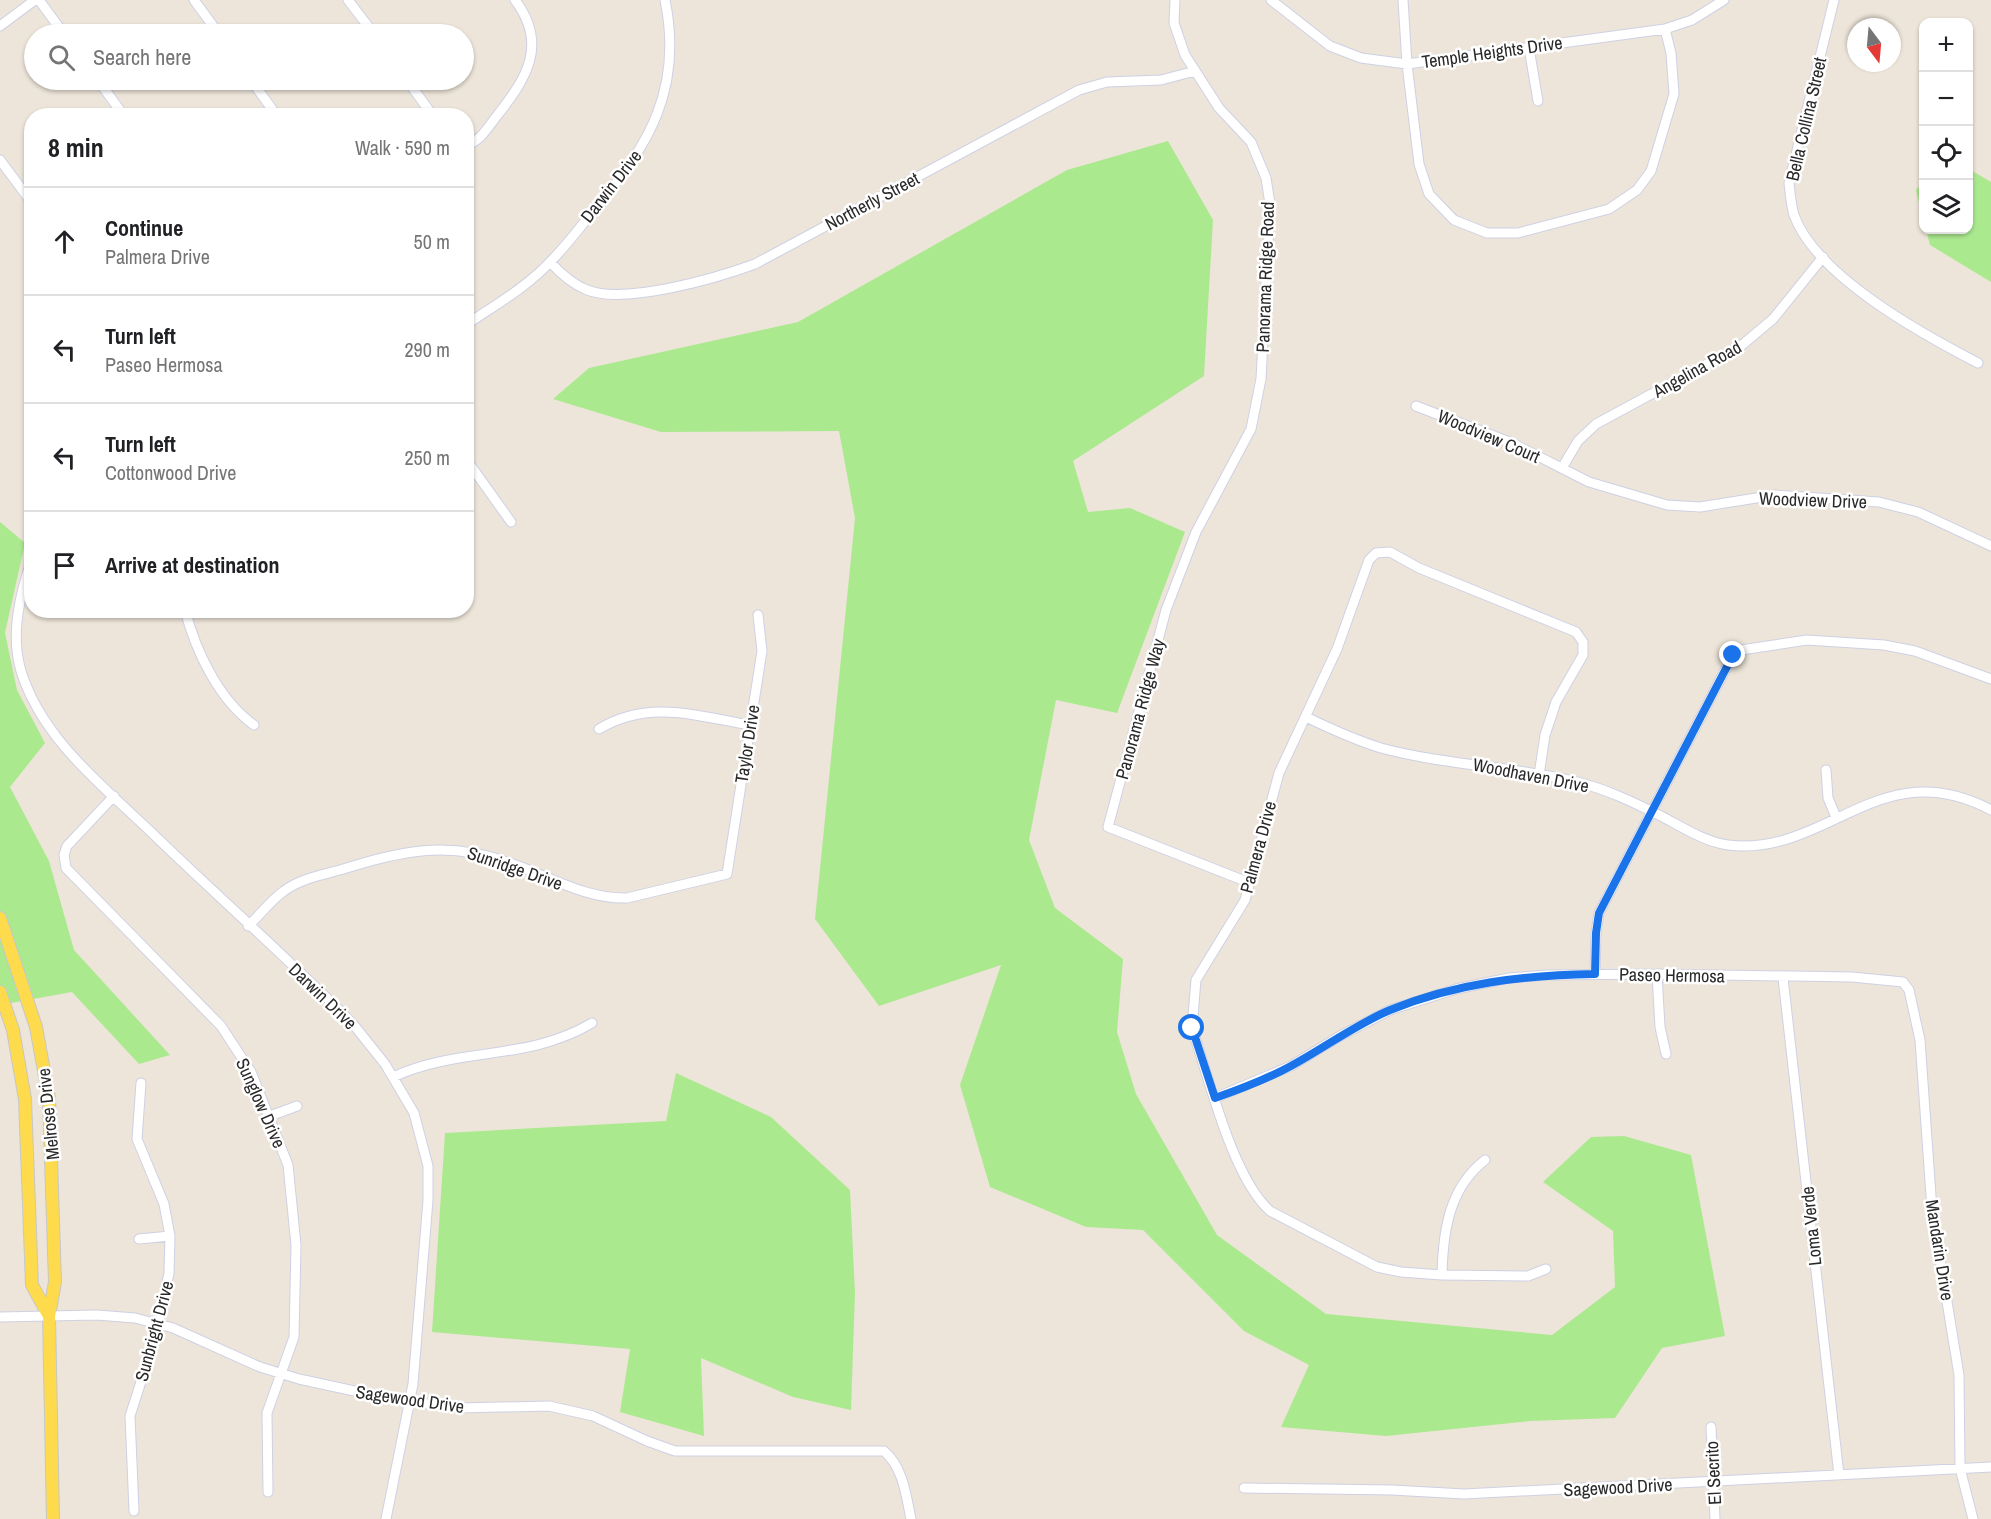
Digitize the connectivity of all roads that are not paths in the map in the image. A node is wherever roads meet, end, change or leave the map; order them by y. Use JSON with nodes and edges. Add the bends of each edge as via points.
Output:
{"nodes":[{"id":1,"x":37,"y":0,"type":"edge"},
{"id":2,"x":194,"y":0,"type":"edge"},
{"id":3,"x":348,"y":0,"type":"edge"},
{"id":4,"x":514,"y":0,"type":"edge"},
{"id":5,"x":665,"y":0,"type":"edge"},
{"id":6,"x":1175,"y":0,"type":"edge"},
{"id":7,"x":1271,"y":0,"type":"edge"},
{"id":8,"x":1403,"y":0,"type":"edge"},
{"id":9,"x":1724,"y":0,"type":"edge"},
{"id":10,"x":1834,"y":0,"type":"edge"},
{"id":11,"x":56,"y":24,"type":"edge"},
{"id":12,"x":212,"y":24,"type":"edge"},
{"id":13,"x":366,"y":24,"type":"edge"},
{"id":14,"x":0,"y":26,"type":"edge"},
{"id":15,"x":1665,"y":29,"type":"junction"},
{"id":16,"x":1529,"y":48,"type":"junction"},
{"id":17,"x":1407,"y":64,"type":"junction"},
{"id":18,"x":1195,"y":71,"type":"junction"},
{"id":19,"x":105,"y":90,"type":"edge"},
{"id":20,"x":258,"y":90,"type":"edge"},
{"id":21,"x":414,"y":90,"type":"edge"},
{"id":22,"x":1538,"y":101,"type":"dead end"},
{"id":23,"x":118,"y":108,"type":"edge"},
{"id":24,"x":271,"y":108,"type":"edge"},
{"id":25,"x":427,"y":108,"type":"edge"},
{"id":26,"x":474,"y":141,"type":"edge"},
{"id":27,"x":0,"y":160,"type":"edge"},
{"id":28,"x":24,"y":192,"type":"edge"},
{"id":29,"x":1823,"y":257,"type":"junction"},
{"id":30,"x":550,"y":262,"type":"junction"},
{"id":31,"x":474,"y":320,"type":"edge"},
{"id":32,"x":1978,"y":363,"type":"dead end"},
{"id":33,"x":1416,"y":406,"type":"dead end"},
{"id":34,"x":1562,"y":468,"type":"junction"},
{"id":35,"x":474,"y":470,"type":"edge"},
{"id":36,"x":511,"y":522,"type":"dead end"},
{"id":37,"x":1196,"y":532,"type":"joint"},
{"id":38,"x":1991,"y":546,"type":"edge"},
{"id":39,"x":24,"y":584,"type":"edge"},
{"id":40,"x":758,"y":615,"type":"dead end"},
{"id":41,"x":187,"y":618,"type":"edge"},
{"id":42,"x":1991,"y":679,"type":"edge"},
{"id":43,"x":1306,"y":717,"type":"junction"},
{"id":44,"x":254,"y":725,"type":"dead end"},
{"id":45,"x":750,"y":725,"type":"junction"},
{"id":46,"x":599,"y":729,"type":"dead end"},
{"id":47,"x":1826,"y":770,"type":"dead end"},
{"id":48,"x":1539,"y":775,"type":"junction"},
{"id":49,"x":114,"y":796,"type":"junction"},
{"id":50,"x":1991,"y":810,"type":"edge"},
{"id":51,"x":1651,"y":811,"type":"junction"},
{"id":52,"x":1836,"y":817,"type":"junction"},
{"id":53,"x":727,"y":874,"type":"joint"},
{"id":54,"x":1250,"y":883,"type":"junction"},
{"id":55,"x":0,"y":918,"type":"edge"},
{"id":56,"x":248,"y":926,"type":"junction"},
{"id":57,"x":1595,"y":974,"type":"junction"},
{"id":58,"x":1657,"y":974,"type":"junction"},
{"id":59,"x":1783,"y":978,"type":"junction"},
{"id":60,"x":1903,"y":982,"type":"joint"},
{"id":61,"x":0,"y":992,"type":"edge"},
{"id":62,"x":592,"y":1023,"type":"dead end"},
{"id":63,"x":1666,"y":1054,"type":"dead end"},
{"id":64,"x":393,"y":1077,"type":"junction"},
{"id":65,"x":141,"y":1083,"type":"dead end"},
{"id":66,"x":1215,"y":1098,"type":"junction"},
{"id":67,"x":297,"y":1106,"type":"dead end"},
{"id":68,"x":270,"y":1116,"type":"junction"},
{"id":69,"x":1485,"y":1160,"type":"dead end"},
{"id":70,"x":170,"y":1236,"type":"junction"},
{"id":71,"x":139,"y":1239,"type":"dead end"},
{"id":72,"x":1546,"y":1269,"type":"dead end"},
{"id":73,"x":1443,"y":1275,"type":"junction"},
{"id":74,"x":49,"y":1316,"type":"junction"},
{"id":75,"x":0,"y":1317,"type":"edge"},
{"id":76,"x":158,"y":1324,"type":"junction"},
{"id":77,"x":282,"y":1374,"type":"junction"},
{"id":78,"x":410,"y":1402,"type":"junction"},
{"id":79,"x":1711,"y":1427,"type":"dead end"},
{"id":80,"x":1991,"y":1467,"type":"edge"},
{"id":81,"x":1960,"y":1468,"type":"junction"},
{"id":82,"x":1839,"y":1475,"type":"junction"},
{"id":83,"x":1714,"y":1482,"type":"junction"},
{"id":84,"x":1244,"y":1488,"type":"dead end"},
{"id":85,"x":268,"y":1492,"type":"dead end"},
{"id":86,"x":134,"y":1511,"type":"dead end"},
{"id":87,"x":53,"y":1519,"type":"edge"},
{"id":88,"x":386,"y":1519,"type":"edge"},
{"id":89,"x":910,"y":1519,"type":"edge"},
{"id":90,"x":1715,"y":1519,"type":"edge"},
{"id":91,"x":1973,"y":1519,"type":"edge"}],
"edges":[{"from":1,"to":11,"type":"street"},
{"from":1,"to":14,"type":"street"},
{"from":2,"to":12,"type":"street"},
{"from":3,"to":13,"type":"street"},
{"from":4,"to":26,"type":"street","via":[[523,11],[531,35],[533,48],[527,71],[518,89]]},
{"from":5,"to":30,"type":"street","name":"Darwin Drive","via":[[670,59],[661,106],[627,172]]},
{"from":6,"to":18,"type":"street","name":"Panorama Ridge Road","via":[[1174,23]]},
{"from":7,"to":17,"type":"street","name":"Temple Heights Drive","via":[[1330,46],[1361,58]]},
{"from":8,"to":17,"type":"street"},
{"from":9,"to":15,"type":"street","name":"Temple Heights Drive","via":[[1692,20]]},
{"from":10,"to":29,"type":"street","name":"Bella Collina Street","via":[[1789,183],[1794,214],[1803,233]]},
{"from":15,"to":16,"type":"street","name":"Temple Heights Drive"},
{"from":15,"to":17,"type":"street","via":[[1674,94],[1651,171],[1637,190],[1610,209],[1518,233],[1487,233],[1464,226],[1429,194],[1419,164]]},
{"from":16,"to":17,"type":"street","name":"Temple Heights Drive"},
{"from":16,"to":22,"type":"street"},
{"from":18,"to":30,"type":"street","name":"Northerly Street","via":[[1161,80],[1107,82],[1079,90],[755,264],[721,276],[654,290],[603,294],[566,279]]},
{"from":18,"to":37,"type":"street","name":"Panorama Ridge Road","via":[[1220,108],[1251,142],[1266,178],[1270,204],[1262,379],[1251,429]]},
{"from":19,"to":23,"type":"street"},
{"from":20,"to":24,"type":"street"},
{"from":21,"to":25,"type":"street"},
{"from":27,"to":28,"type":"street"},
{"from":29,"to":32,"type":"street","name":"Bella Collina Street","via":[[1844,281]]},
{"from":29,"to":34,"type":"street","name":"Angelina Road","via":[[1773,319],[1742,345],[1596,424],[1578,441]]},
{"from":30,"to":31,"type":"street","name":"Darwin Drive","via":[[521,288]]},
{"from":33,"to":34,"type":"street","name":"Woodview Court","via":[[1512,443]]},
{"from":34,"to":38,"type":"street","name":"Woodview Drive","via":[[1589,482],[1667,505],[1700,507],[1774,495],[1879,502],[1918,512]]},
{"from":35,"to":36,"type":"street"},
{"from":37,"to":54,"type":"street","name":"Panorama Ridge Way","via":[[1166,610],[1108,827]]},
{"from":39,"to":49,"type":"street","name":"Darwin Drive","via":[[17,634],[21,669],[33,703],[48,727]]},
{"from":40,"to":45,"type":"street","name":"Taylor Drive","via":[[762,651]]},
{"from":41,"to":44,"type":"street","via":[[220,688],[236,712]]},
{"from":42,"to":51,"type":"street","via":[[1915,651],[1884,645],[1807,640],[1741,650],[1733,655]]},
{"from":43,"to":48,"type":"street","name":"Woodhaven Drive","via":[[1384,748]]},
{"from":43,"to":48,"type":"street","name":"Palmera Drive","via":[[1337,649],[1369,560],[1376,553],[1390,552],[1419,568],[1576,632],[1583,642],[1583,655],[1556,702],[1545,735]]},
{"from":43,"to":54,"type":"street","name":"Palmera Drive","via":[[1279,773]]},
{"from":45,"to":46,"type":"street","via":[[674,712],[643,711]]},
{"from":45,"to":53,"type":"street","name":"Taylor Drive"},
{"from":47,"to":52,"type":"street","via":[[1828,798]]},
{"from":48,"to":51,"type":"street","name":"Woodhaven Drive","via":[[1574,781]]},
{"from":49,"to":56,"type":"street","name":"Darwin Drive"},
{"from":49,"to":68,"type":"street","name":"Sunglow Drive","via":[[67,846],[66,868],[220,1026],[251,1072]]},
{"from":50,"to":52,"type":"street","name":"Woodhaven Drive","via":[[1977,802],[1916,791],[1889,795]]},
{"from":51,"to":52,"type":"street","name":"Woodhaven Drive","via":[[1726,845],[1764,845],[1791,838]]},
{"from":51,"to":57,"type":"street","via":[[1599,913]]},
{"from":53,"to":56,"type":"street","name":"Sunridge Drive","via":[[613,899],[482,854],[450,849],[411,850],[303,880],[283,891]]},
{"from":54,"to":66,"type":"street","name":"Palmera Drive","via":[[1233,921],[1196,980],[1192,1028]]},
{"from":55,"to":74,"type":"main road","name":"Melrose Drive","via":[[36,1027],[49,1098],[55,1282]]},
{"from":56,"to":64,"type":"street","name":"Darwin Drive","via":[[353,1024]]},
{"from":57,"to":58,"type":"street","name":"Paseo Hermosa"},
{"from":57,"to":66,"type":"street","name":"Paseo Hermosa","via":[[1509,978],[1456,989],[1390,1010],[1291,1066]]},
{"from":58,"to":59,"type":"street","name":"Paseo Hermosa"},
{"from":58,"to":63,"type":"street"},
{"from":59,"to":60,"type":"street","name":"Paseo Hermosa","via":[[1852,977]]},
{"from":59,"to":82,"type":"street","name":"Loma Verde"},
{"from":60,"to":81,"type":"street","name":"Mandarin Drive","via":[[1916,1013],[1932,1210],[1959,1375]]},
{"from":61,"to":74,"type":"main road","name":"Melrose Drive","via":[[13,1030],[25,1099],[32,1285]]},
{"from":62,"to":64,"type":"street","via":[[536,1047],[434,1061]]},
{"from":64,"to":78,"type":"street","name":"Darwin Drive","via":[[420,1130],[429,1182]]},
{"from":65,"to":70,"type":"street","name":"Sunbright Drive","via":[[137,1139],[164,1204]]},
{"from":66,"to":73,"type":"street","name":"Palmera Drive","via":[[1243,1177],[1270,1211],[1377,1267]]},
{"from":67,"to":68,"type":"street"},
{"from":68,"to":77,"type":"street","name":"Sunglow Drive","via":[[288,1165],[296,1245],[294,1338]]},
{"from":69,"to":73,"type":"street","via":[[1470,1172],[1447,1216]]},
{"from":70,"to":71,"type":"street"},
{"from":70,"to":76,"type":"street","name":"Sunbright Drive","via":[[169,1273]]},
{"from":72,"to":73,"type":"street","name":"Palmera Drive","via":[[1528,1276]]},
{"from":74,"to":75,"type":"street","name":"Sagewood Drive"},
{"from":74,"to":76,"type":"street","name":"Sagewood Drive","via":[[97,1315]]},
{"from":74,"to":87,"type":"main road","name":"Melrose Drive"},
{"from":76,"to":77,"type":"street","name":"Sagewood Drive"},
{"from":76,"to":86,"type":"street","name":"Sunbright Drive","via":[[130,1416]]},
{"from":77,"to":78,"type":"street","name":"Sagewood Drive"},
{"from":77,"to":85,"type":"street","name":"Sunglow Drive","via":[[267,1413]]},
{"from":78,"to":88,"type":"street","name":"Darwin Drive"},
{"from":78,"to":89,"type":"street","name":"Sagewood Drive","via":[[459,1408],[549,1406],[593,1416],[675,1451],[884,1451],[894,1459]]},
{"from":79,"to":83,"type":"street","name":"El Secrito"},
{"from":80,"to":81,"type":"street","name":"Sagewood Drive"},
{"from":81,"to":82,"type":"street","name":"Sagewood Drive"},
{"from":81,"to":91,"type":"street","name":"Mandarin Drive"},
{"from":82,"to":83,"type":"street","name":"Sagewood Drive"},
{"from":83,"to":84,"type":"street","name":"Sagewood Drive","via":[[1464,1494]]},
{"from":83,"to":90,"type":"street","name":"El Secrito"}]}
